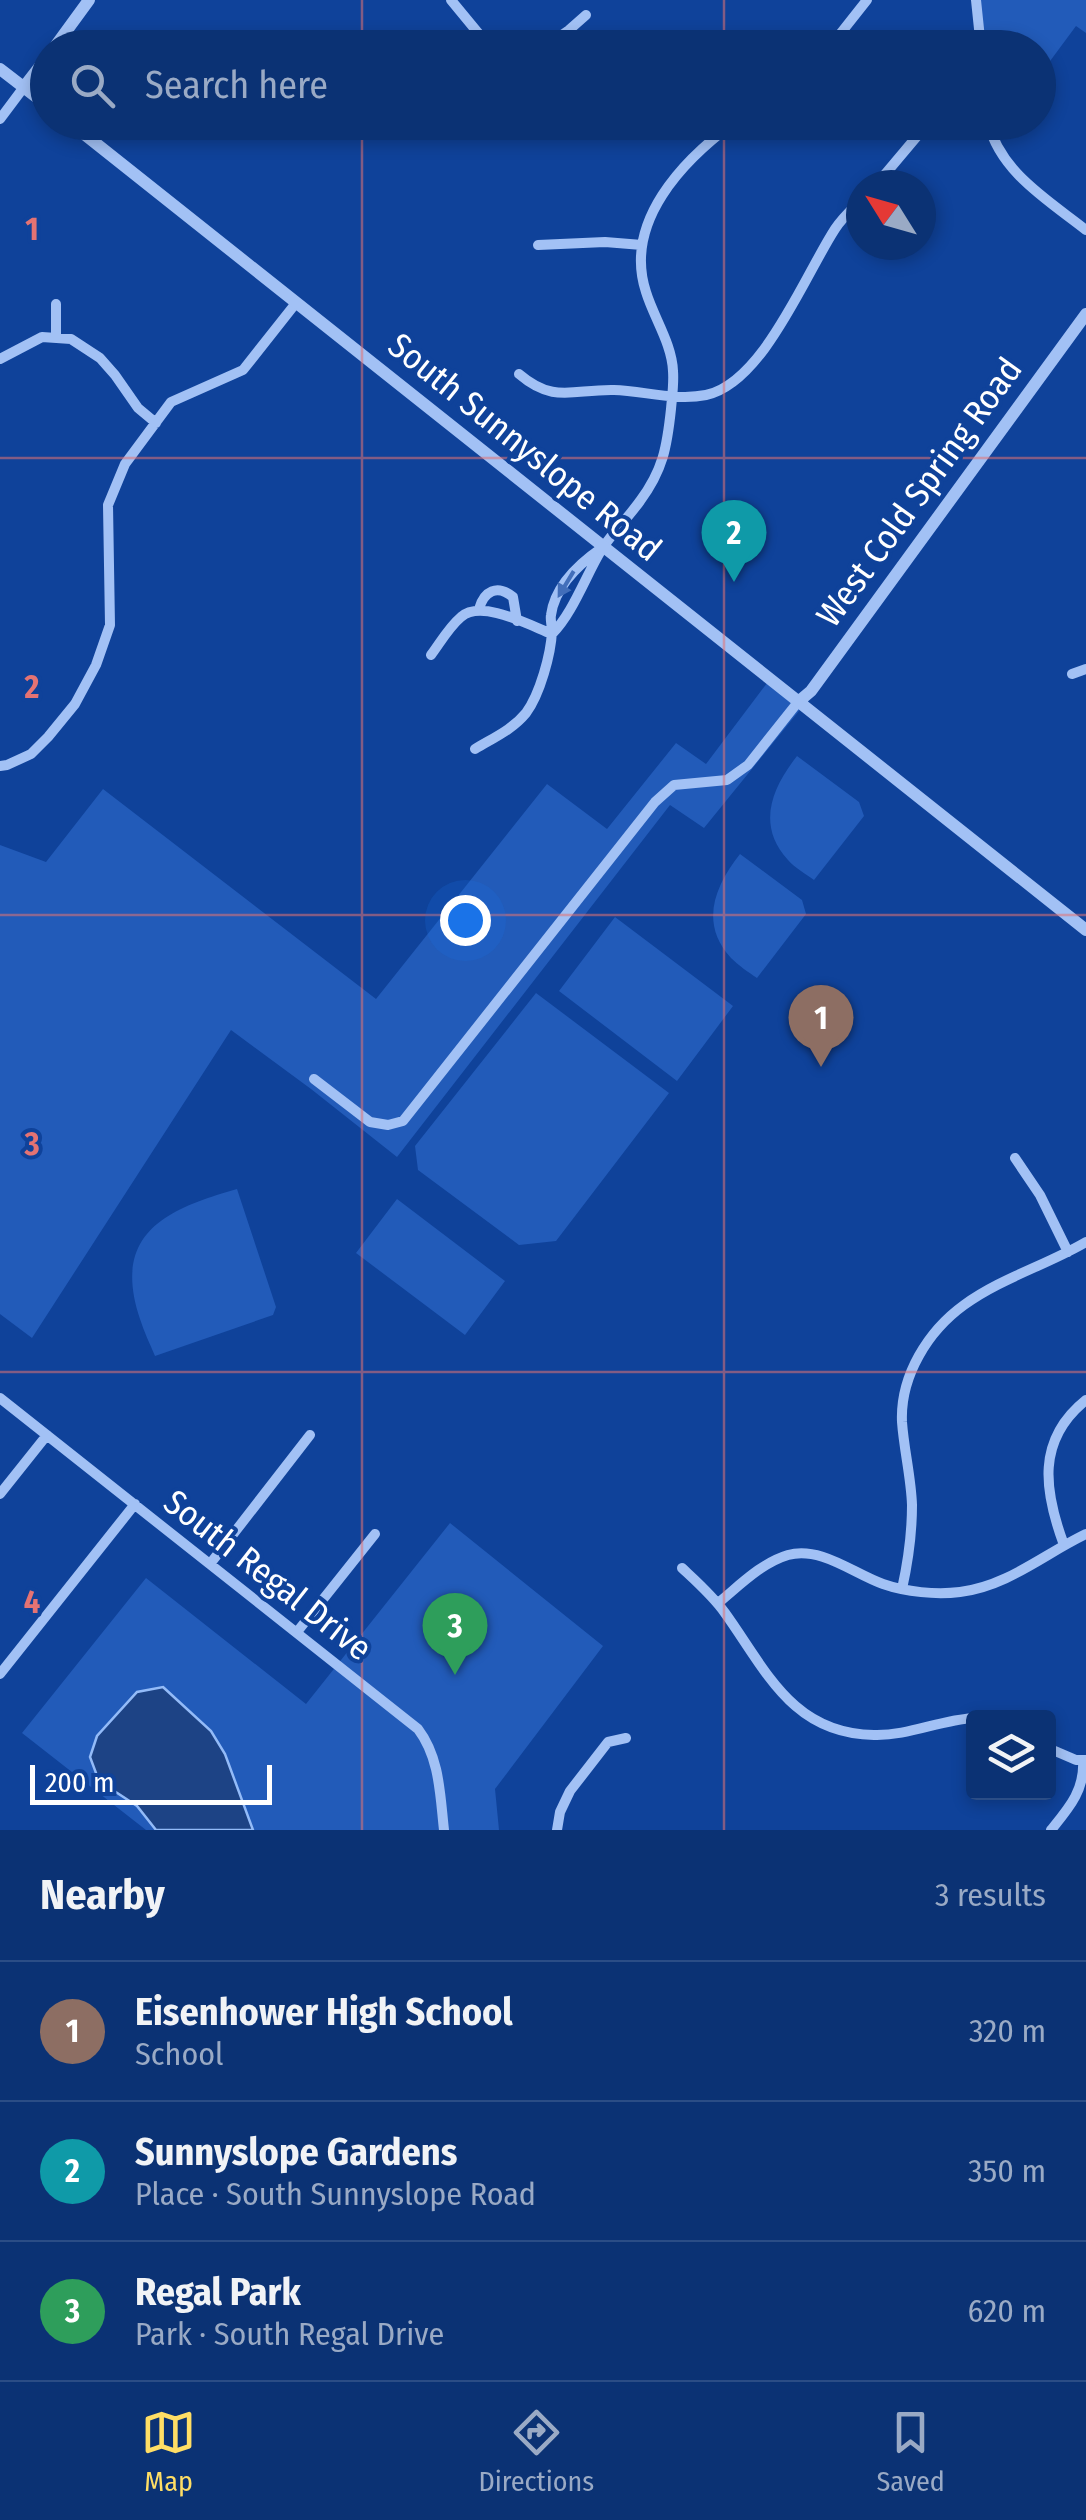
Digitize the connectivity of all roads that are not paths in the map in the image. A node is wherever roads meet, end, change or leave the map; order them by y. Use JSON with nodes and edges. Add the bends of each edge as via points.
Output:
{"nodes":[{"id":1,"x":89,"y":0,"type":"edge"},
{"id":2,"x":451,"y":0,"type":"edge"},
{"id":3,"x":866,"y":0,"type":"edge"},
{"id":4,"x":976,"y":0,"type":"edge"},
{"id":5,"x":586,"y":14,"type":"dead end"},
{"id":6,"x":67,"y":30,"type":"edge"},
{"id":7,"x":476,"y":30,"type":"edge"},
{"id":8,"x":570,"y":30,"type":"edge"},
{"id":9,"x":843,"y":30,"type":"edge"},
{"id":10,"x":978,"y":30,"type":"edge"},
{"id":11,"x":0,"y":68,"type":"edge"},
{"id":12,"x":30,"y":79,"type":"edge"},
{"id":13,"x":24,"y":87,"type":"junction"},
{"id":14,"x":30,"y":92,"type":"edge"},
{"id":15,"x":0,"y":118,"type":"edge"},
{"id":16,"x":92,"y":140,"type":"edge"},
{"id":17,"x":714,"y":140,"type":"edge"},
{"id":18,"x":915,"y":140,"type":"edge"},
{"id":19,"x":995,"y":140,"type":"edge"},
{"id":20,"x":889,"y":170,"type":"edge"},
{"id":21,"x":846,"y":217,"type":"edge"},
{"id":22,"x":1086,"y":230,"type":"edge"},
{"id":23,"x":538,"y":245,"type":"dead end"},
{"id":24,"x":642,"y":245,"type":"junction"},
{"id":25,"x":296,"y":303,"type":"junction"},
{"id":26,"x":56,"y":304,"type":"dead end"},
{"id":27,"x":1086,"y":314,"type":"edge"},
{"id":28,"x":56,"y":338,"type":"junction"},
{"id":29,"x":0,"y":360,"type":"edge"},
{"id":30,"x":519,"y":374,"type":"dead end"},
{"id":31,"x":672,"y":396,"type":"junction"},
{"id":32,"x":156,"y":423,"type":"junction"},
{"id":33,"x":603,"y":548,"type":"junction"},
{"id":34,"x":479,"y":609,"type":"junction"},
{"id":35,"x":516,"y":620,"type":"junction"},
{"id":36,"x":552,"y":634,"type":"junction"},
{"id":37,"x":431,"y":655,"type":"dead end"},
{"id":38,"x":1086,"y":669,"type":"edge"},
{"id":39,"x":1072,"y":674,"type":"dead end"},
{"id":40,"x":798,"y":702,"type":"junction"},
{"id":41,"x":474,"y":749,"type":"dead end"},
{"id":42,"x":0,"y":766,"type":"edge"},
{"id":43,"x":1086,"y":930,"type":"edge"},
{"id":44,"x":314,"y":1079,"type":"dead end"},
{"id":45,"x":1015,"y":1158,"type":"dead end"},
{"id":46,"x":1086,"y":1242,"type":"edge"},
{"id":47,"x":1068,"y":1252,"type":"junction"},
{"id":48,"x":0,"y":1398,"type":"edge"},
{"id":49,"x":1086,"y":1400,"type":"edge"},
{"id":50,"x":47,"y":1435,"type":"junction"},
{"id":51,"x":310,"y":1435,"type":"dead end"},
{"id":52,"x":0,"y":1494,"type":"edge"},
{"id":53,"x":134,"y":1504,"type":"junction"},
{"id":54,"x":375,"y":1534,"type":"dead end"},
{"id":55,"x":1086,"y":1534,"type":"edge"},
{"id":56,"x":1064,"y":1544,"type":"junction"},
{"id":57,"x":210,"y":1564,"type":"junction"},
{"id":58,"x":682,"y":1568,"type":"dead end"},
{"id":59,"x":902,"y":1589,"type":"junction"},
{"id":60,"x":718,"y":1603,"type":"junction"},
{"id":61,"x":297,"y":1632,"type":"junction"},
{"id":62,"x":0,"y":1674,"type":"edge"},
{"id":63,"x":966,"y":1719,"type":"edge"},
{"id":64,"x":626,"y":1738,"type":"dead end"},
{"id":65,"x":1056,"y":1752,"type":"edge"},
{"id":66,"x":1084,"y":1760,"type":"edge"},
{"id":67,"x":444,"y":1830,"type":"edge"},
{"id":68,"x":557,"y":1830,"type":"edge"},
{"id":69,"x":1052,"y":1830,"type":"edge"}],
"edges":[{"from":1,"to":6,"type":"street"},
{"from":2,"to":7,"type":"street"},
{"from":3,"to":9,"type":"street"},
{"from":4,"to":10,"type":"street"},
{"from":5,"to":8,"type":"street"},
{"from":11,"to":13,"type":"street"},
{"from":12,"to":13,"type":"street"},
{"from":13,"to":14,"type":"street"},
{"from":13,"to":15,"type":"street"},
{"from":16,"to":25,"type":"street","name":"South Sunnyslope Road"},
{"from":17,"to":24,"type":"street","via":[[675,178]]},
{"from":18,"to":20,"type":"street"},
{"from":19,"to":22,"type":"street","via":[[1017,174]]},
{"from":21,"to":31,"type":"street","via":[[751,368],[714,393]]},
{"from":23,"to":24,"type":"street"},
{"from":24,"to":31,"type":"street","via":[[644,285],[673,366]]},
{"from":25,"to":32,"type":"street","via":[[243,370],[172,402]]},
{"from":25,"to":33,"type":"street","name":"South Sunnyslope Road"},
{"from":26,"to":28,"type":"street"},
{"from":27,"to":40,"type":"street","name":"West Cold Spring Road"},
{"from":28,"to":29,"type":"street","via":[[42,337]]},
{"from":28,"to":32,"type":"street","via":[[71,339],[100,358]]},
{"from":30,"to":31,"type":"street","via":[[546,392]]},
{"from":31,"to":33,"type":"street","via":[[662,464]]},
{"from":32,"to":42,"type":"street","via":[[125,464],[108,505],[110,625],[96,665],[48,738],[31,754]]},
{"from":33,"to":36,"type":"street","via":[[562,587],[551,614]]},
{"from":33,"to":40,"type":"street","name":"South Sunnyslope Road"},
{"from":34,"to":35,"type":"street"},
{"from":34,"to":35,"type":"street","via":[[496,589],[513,596]]},
{"from":34,"to":37,"type":"street","via":[[464,614]]},
{"from":35,"to":36,"type":"street"},
{"from":36,"to":41,"type":"street","via":[[527,711]]},
{"from":38,"to":39,"type":"street"},
{"from":40,"to":43,"type":"street","name":"South Sunnyslope Road"},
{"from":40,"to":44,"type":"street","via":[[748,765],[727,780],[674,786],[654,802],[403,1122],[370,1122]]},
{"from":45,"to":47,"type":"street"},
{"from":46,"to":47,"type":"street"},
{"from":47,"to":59,"type":"street","via":[[970,1301],[919,1355],[902,1415],[912,1508]]},
{"from":48,"to":50,"type":"street","name":"South Regal Drive"},
{"from":49,"to":56,"type":"street","via":[[1061,1428],[1048,1462],[1050,1506]]},
{"from":50,"to":52,"type":"street"},
{"from":50,"to":53,"type":"street","name":"South Regal Drive"},
{"from":51,"to":57,"type":"street"},
{"from":53,"to":57,"type":"street","name":"South Regal Drive"},
{"from":53,"to":62,"type":"street"},
{"from":54,"to":61,"type":"street"},
{"from":55,"to":56,"type":"street"},
{"from":56,"to":59,"type":"street","via":[[978,1589]]},
{"from":57,"to":61,"type":"street","name":"South Regal Drive"},
{"from":58,"to":60,"type":"street"},
{"from":59,"to":60,"type":"street","via":[[828,1559],[795,1554],[766,1566]]},
{"from":60,"to":63,"type":"street","via":[[779,1692],[830,1728],[883,1735]]},
{"from":61,"to":67,"type":"street","name":"South Regal Drive","via":[[426,1740],[436,1763]]},
{"from":64,"to":68,"type":"street","via":[[608,1742],[570,1791]]},
{"from":65,"to":66,"type":"street"},
{"from":66,"to":69,"type":"street","via":[[1076,1798]]}]}
